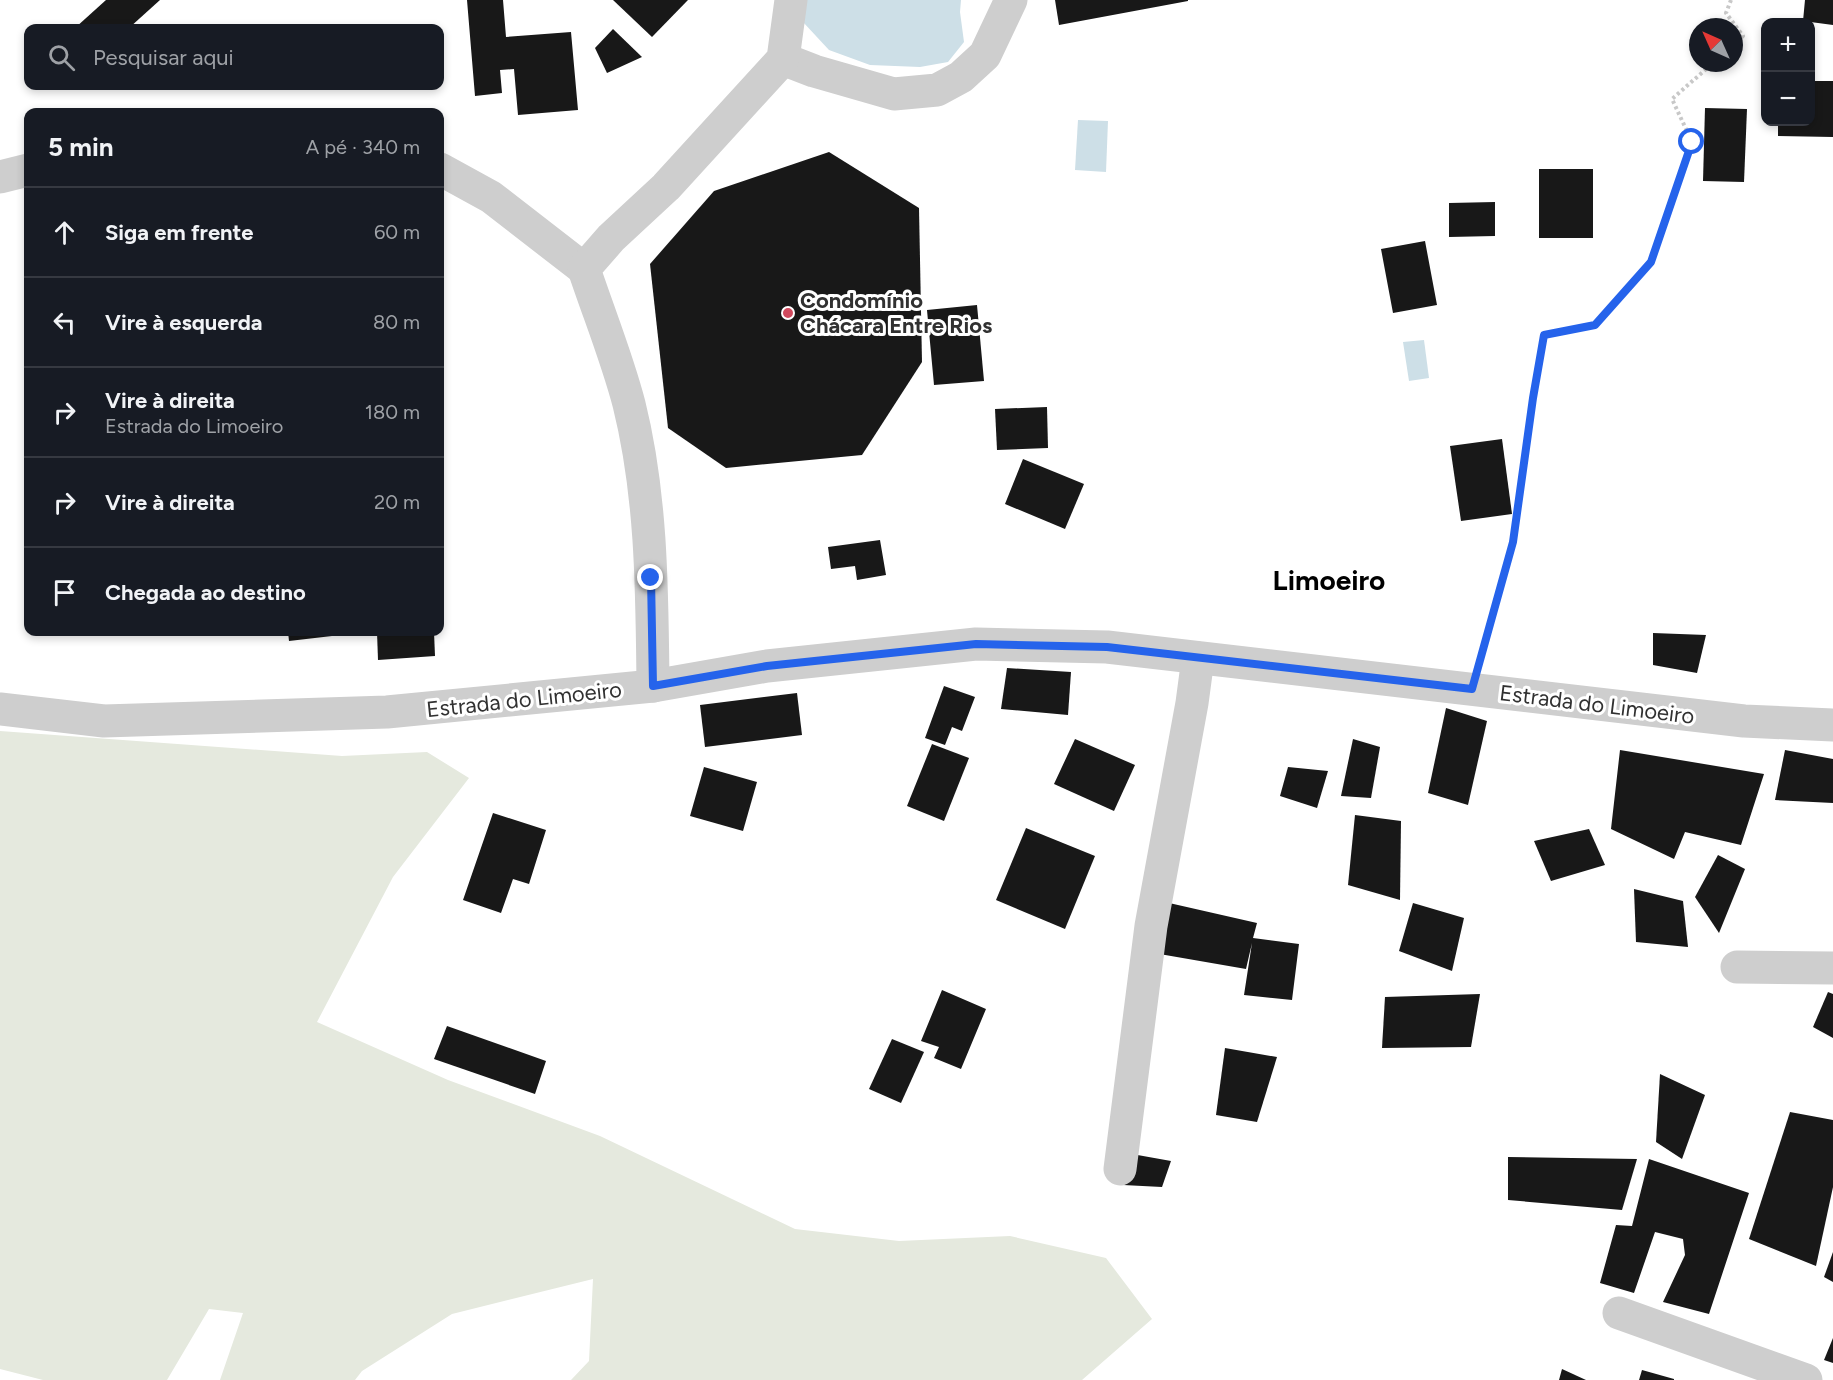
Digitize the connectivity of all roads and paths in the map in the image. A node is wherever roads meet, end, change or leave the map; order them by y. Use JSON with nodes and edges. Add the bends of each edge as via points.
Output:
{"nodes":[{"id":1,"x":791,"y":0,"type":"edge"},
{"id":2,"x":1011,"y":0,"type":"edge"},
{"id":3,"x":1731,"y":0,"type":"edge"},
{"id":4,"x":1730,"y":18,"type":"edge"},
{"id":5,"x":783,"y":59,"type":"junction"},
{"id":6,"x":1703,"y":72,"type":"edge"},
{"id":7,"x":24,"y":171,"type":"edge"},
{"id":8,"x":444,"y":171,"type":"edge"},
{"id":9,"x":0,"y":177,"type":"edge"},
{"id":10,"x":584,"y":270,"type":"junction"},
{"id":11,"x":1198,"y":658,"type":"junction"},
{"id":12,"x":653,"y":686,"type":"junction"},
{"id":13,"x":1472,"y":689,"type":"junction"},
{"id":14,"x":0,"y":709,"type":"edge"},
{"id":15,"x":1833,"y":725,"type":"edge"},
{"id":16,"x":1737,"y":967,"type":"dead end"},
{"id":17,"x":1833,"y":968,"type":"edge"},
{"id":18,"x":1120,"y":1169,"type":"dead end"},
{"id":19,"x":1619,"y":1313,"type":"dead end"},
{"id":20,"x":1806,"y":1380,"type":"edge"}],
"edges":[{"from":1,"to":5,"type":"street"},
{"from":2,"to":5,"type":"street","via":[[985,55],[961,77],[937,90],[894,94]]},
{"from":3,"to":4,"type":"path","via":[[1726,13]]},
{"from":5,"to":10,"type":"street"},
{"from":6,"to":13,"type":"path","via":[[1672,99],[1692,142],[1651,262],[1595,325],[1544,335],[1513,542]]},
{"from":7,"to":9,"type":"street"},
{"from":8,"to":10,"type":"street","via":[[491,197]]},
{"from":10,"to":12,"type":"street","via":[[629,404],[638,448],[651,578]]},
{"from":11,"to":12,"type":"street","name":"Estrada do Limoeiro","via":[[1107,647],[976,644],[767,666]]},
{"from":11,"to":13,"type":"street","name":"Estrada do Limoeiro"},
{"from":11,"to":18,"type":"street","via":[[1151,926]]},
{"from":12,"to":14,"type":"street","name":"Estrada do Limoeiro","via":[[387,712],[104,721]]},
{"from":13,"to":15,"type":"street","name":"Estrada do Limoeiro","via":[[1744,721]]},
{"from":16,"to":17,"type":"street"},
{"from":19,"to":20,"type":"street"}]}
